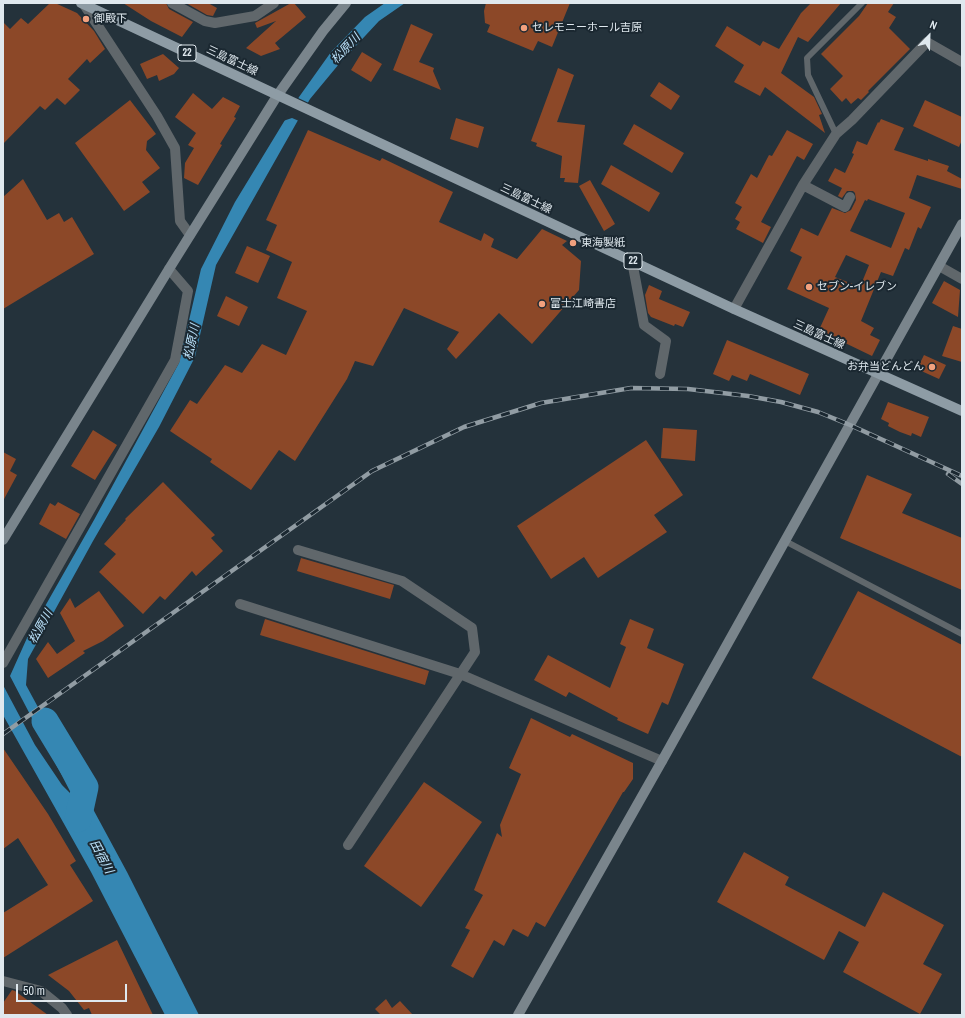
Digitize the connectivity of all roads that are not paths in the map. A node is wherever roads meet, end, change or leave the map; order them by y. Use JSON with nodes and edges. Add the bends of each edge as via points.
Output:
{"nodes":[{"id":1,"x":83,"y":3,"type":"edge"},
{"id":2,"x":172,"y":3,"type":"edge"},
{"id":3,"x":274,"y":3,"type":"edge"},
{"id":4,"x":346,"y":3,"type":"edge"},
{"id":5,"x":862,"y":3,"type":"edge"},
{"id":6,"x":962,"y":62,"type":"edge"},
{"id":7,"x":277,"y":96,"type":"junction"},
{"id":8,"x":836,"y":134,"type":"junction"},
{"id":9,"x":803,"y":185,"type":"junction"},
{"id":10,"x":850,"y":197,"type":"dead end"},
{"id":11,"x":962,"y":224,"type":"edge"},
{"id":12,"x":190,"y":235,"type":"junction"},
{"id":13,"x":632,"y":261,"type":"junction"},
{"id":14,"x":939,"y":266,"type":"junction"},
{"id":15,"x":169,"y":269,"type":"junction"},
{"id":16,"x":962,"y":279,"type":"edge"},
{"id":17,"x":734,"y":309,"type":"junction"},
{"id":18,"x":660,"y":374,"type":"dead end"},
{"id":19,"x":877,"y":374,"type":"junction"},
{"id":20,"x":962,"y":411,"type":"edge"},
{"id":21,"x":3,"y":540,"type":"edge"},
{"id":22,"x":785,"y":541,"type":"junction"},
{"id":23,"x":298,"y":550,"type":"dead end"},
{"id":24,"x":240,"y":604,"type":"dead end"},
{"id":25,"x":962,"y":634,"type":"edge"},
{"id":26,"x":3,"y":663,"type":"edge"},
{"id":27,"x":460,"y":674,"type":"junction"},
{"id":28,"x":662,"y":761,"type":"junction"},
{"id":29,"x":348,"y":845,"type":"dead end"},
{"id":30,"x":3,"y":981,"type":"edge"},
{"id":31,"x":67,"y":1015,"type":"edge"},
{"id":32,"x":518,"y":1015,"type":"edge"}],
"edges":[{"from":1,"to":7,"type":"main road","name":"三島富士線","number":"22"},
{"from":1,"to":12,"type":"street","via":[[175,148],[180,221]]},
{"from":2,"to":3,"type":"street","via":[[205,21],[214,23],[255,16]]},
{"from":4,"to":7,"type":"street"},
{"from":5,"to":8,"type":"lane","via":[[807,58],[808,75]]},
{"from":6,"to":8,"type":"street","via":[[927,42]]},
{"from":7,"to":12,"type":"street"},
{"from":7,"to":13,"type":"main road","name":"三島富士線","number":"22"},
{"from":8,"to":9,"type":"street"},
{"from":9,"to":10,"type":"street","via":[[845,207]]},
{"from":9,"to":17,"type":"street"},
{"from":11,"to":14,"type":"street"},
{"from":12,"to":15,"type":"street"},
{"from":13,"to":17,"type":"main road","name":"三島富士線","number":"22"},
{"from":13,"to":18,"type":"street","via":[[644,325],[666,341]]},
{"from":14,"to":16,"type":"street"},
{"from":14,"to":19,"type":"street"},
{"from":15,"to":21,"type":"street"},
{"from":15,"to":26,"type":"street","via":[[188,291],[175,360]]},
{"from":17,"to":19,"type":"main road","name":"三島富士線","number":"22"},
{"from":19,"to":20,"type":"main road","name":"三島富士線","number":"22"},
{"from":19,"to":22,"type":"street"},
{"from":22,"to":25,"type":"lane"},
{"from":22,"to":28,"type":"street"},
{"from":23,"to":27,"type":"street","via":[[402,581],[472,628],[475,652]]},
{"from":24,"to":27,"type":"street"},
{"from":27,"to":28,"type":"street"},
{"from":27,"to":29,"type":"street"},
{"from":28,"to":32,"type":"street"},
{"from":30,"to":31,"type":"street","via":[[41,991]]}]}
